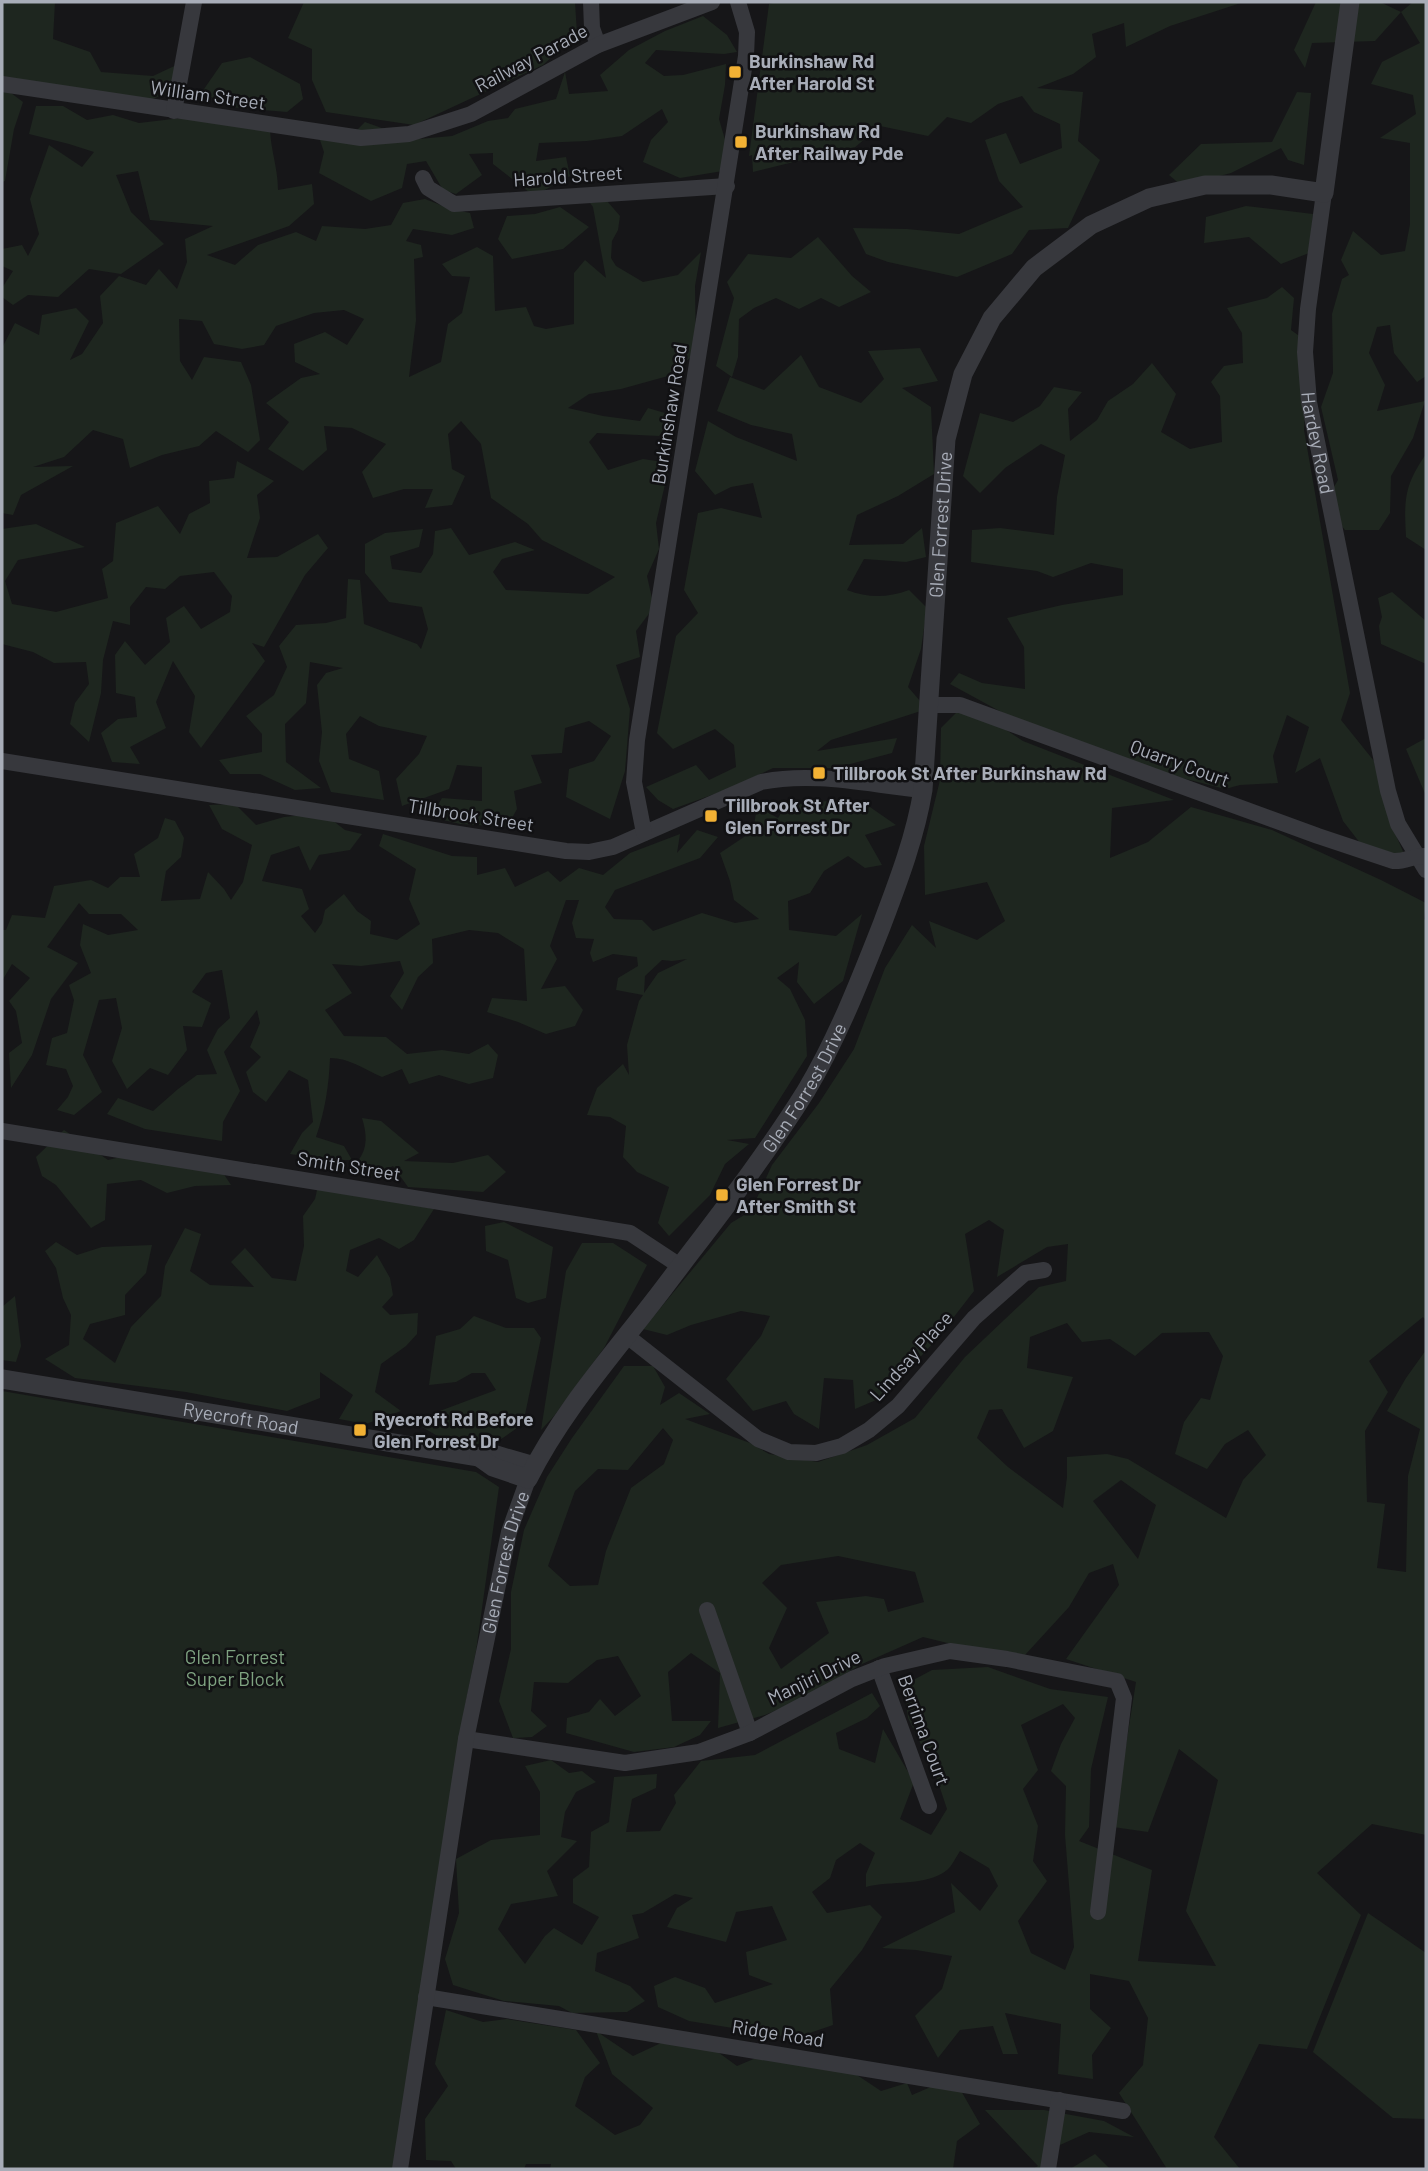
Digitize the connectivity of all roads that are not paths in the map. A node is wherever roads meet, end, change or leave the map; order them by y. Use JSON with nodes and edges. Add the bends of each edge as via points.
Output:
{"nodes":[{"id":1,"x":194,"y":2,"type":"edge"},
{"id":2,"x":591,"y":2,"type":"edge"},
{"id":3,"x":712,"y":2,"type":"edge"},
{"id":4,"x":738,"y":2,"type":"edge"},
{"id":5,"x":1350,"y":2,"type":"edge"},
{"id":6,"x":598,"y":45,"type":"junction"},
{"id":7,"x":2,"y":84,"type":"edge"},
{"id":8,"x":174,"y":111,"type":"junction"},
{"id":9,"x":409,"y":134,"type":"joint"},
{"id":10,"x":423,"y":178,"type":"dead end"},
{"id":11,"x":727,"y":186,"type":"junction"},
{"id":12,"x":1324,"y":192,"type":"junction"},
{"id":13,"x":929,"y":705,"type":"junction"},
{"id":14,"x":2,"y":761,"type":"edge"},
{"id":15,"x":923,"y":790,"type":"junction"},
{"id":16,"x":644,"y":833,"type":"junction"},
{"id":17,"x":1421,"y":856,"type":"edge"},
{"id":18,"x":1426,"y":870,"type":"edge"},
{"id":19,"x":2,"y":1131,"type":"edge"},
{"id":20,"x":680,"y":1266,"type":"junction"},
{"id":21,"x":1044,"y":1270,"type":"dead end"},
{"id":22,"x":627,"y":1336,"type":"junction"},
{"id":23,"x":2,"y":1379,"type":"edge"},
{"id":24,"x":531,"y":1472,"type":"junction"},
{"id":25,"x":706,"y":1610,"type":"dead end"},
{"id":26,"x":879,"y":1668,"type":"junction"},
{"id":27,"x":750,"y":1733,"type":"junction"},
{"id":28,"x":466,"y":1739,"type":"junction"},
{"id":29,"x":929,"y":1806,"type":"dead end"},
{"id":30,"x":1098,"y":1912,"type":"dead end"},
{"id":31,"x":426,"y":1997,"type":"junction"},
{"id":32,"x":1059,"y":2100,"type":"junction"},
{"id":33,"x":1122,"y":2111,"type":"dead end"},
{"id":34,"x":400,"y":2169,"type":"edge"},
{"id":35,"x":1048,"y":2169,"type":"edge"}],
"edges":[{"from":1,"to":8,"type":"street"},
{"from":2,"to":6,"type":"street"},
{"from":3,"to":6,"type":"street","name":"Railway Parade"},
{"from":4,"to":11,"type":"street","name":"Burkinshaw Road","via":[[747,32],[746,57]]},
{"from":5,"to":12,"type":"street","name":"Hardey Road"},
{"from":6,"to":9,"type":"street","name":"Railway Parade","via":[[471,114]]},
{"from":7,"to":8,"type":"street","name":"William Street"},
{"from":8,"to":9,"type":"street","name":"William Street","via":[[361,138]]},
{"from":10,"to":11,"type":"street","name":"Harold Street","via":[[428,188],[454,204]]},
{"from":11,"to":16,"type":"street","name":"Burkinshaw Road","via":[[637,740],[634,782]]},
{"from":12,"to":13,"type":"street","name":"Glen Forrest Drive","via":[[1271,185],[1205,185],[1149,198],[1091,225],[1034,268],[992,318],[963,374],[946,439]]},
{"from":12,"to":17,"type":"street","name":"Hardey Road","via":[[1308,309],[1309,402],[1388,791],[1398,824]]},
{"from":13,"to":15,"type":"street","name":"Glen Forrest Drive"},
{"from":13,"to":17,"type":"street","name":"Quarry Court","via":[[960,705],[1393,861]]},
{"from":14,"to":16,"type":"street","name":"Tillbrook Street","via":[[566,851],[613,848]]},
{"from":15,"to":16,"type":"street","name":"Tillbrook Street","via":[[850,780],[784,778],[761,782]]},
{"from":15,"to":20,"type":"street","name":"Glen Forrest Drive","via":[[910,848],[836,1035],[765,1153]]},
{"from":17,"to":18,"type":"street","name":"Hardey Road"},
{"from":19,"to":20,"type":"street","name":"Smith Street","via":[[630,1233]]},
{"from":20,"to":22,"type":"street","name":"Glen Forrest Drive"},
{"from":21,"to":22,"type":"street","name":"Lindsay Place","via":[[1025,1273],[974,1318],[898,1406],[869,1430],[842,1446],[816,1453],[789,1451],[758,1439]]},
{"from":22,"to":24,"type":"street","name":"Glen Forrest Drive","via":[[578,1396]]},
{"from":23,"to":24,"type":"street","name":"Ryecroft Road","via":[[480,1457],[496,1455]]},
{"from":24,"to":28,"type":"street","name":"Glen Forrest Drive","via":[[509,1532]]},
{"from":25,"to":27,"type":"street"},
{"from":26,"to":27,"type":"street","name":"Manjiri Drive"},
{"from":26,"to":29,"type":"street","name":"Berrima Court"},
{"from":26,"to":30,"type":"street","name":"Manjiri Drive","via":[[950,1651],[1117,1681],[1124,1698]]},
{"from":27,"to":28,"type":"street","name":"Manjiri Drive","via":[[699,1752],[625,1763]]},
{"from":28,"to":31,"type":"street","name":"Glen Forrest Drive"},
{"from":31,"to":32,"type":"street","name":"Ridge Road"},
{"from":31,"to":34,"type":"street","name":"Glen Forrest Drive"},
{"from":32,"to":33,"type":"street","name":"Ridge Road"},
{"from":32,"to":35,"type":"street"}]}
